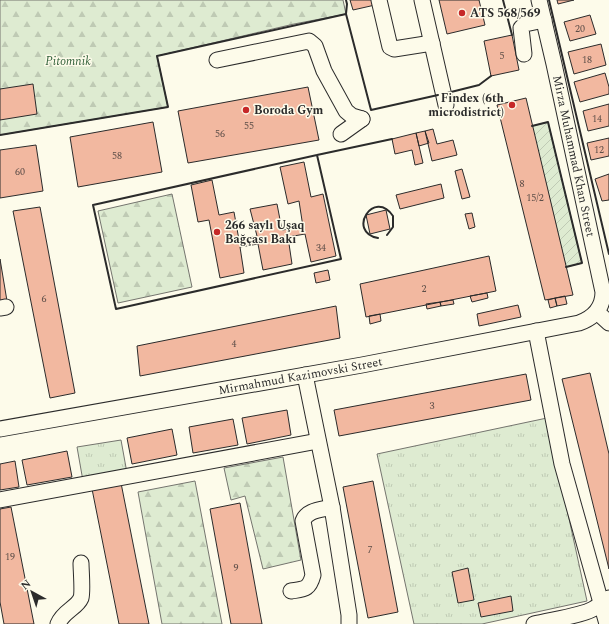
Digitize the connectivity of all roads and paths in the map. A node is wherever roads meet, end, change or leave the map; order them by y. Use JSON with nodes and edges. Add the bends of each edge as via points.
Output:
{"nodes":[{"id":1,"x":379,"y":0,"type":"edge"},
{"id":2,"x":422,"y":0,"type":"edge"},
{"id":3,"x":539,"y":0,"type":"edge"},
{"id":4,"x":544,"y":20,"type":"junction"},
{"id":5,"x":432,"y":43,"type":"junction"},
{"id":6,"x":524,"y":54,"type":"dead end"},
{"id":7,"x":217,"y":60,"type":"dead end"},
{"id":8,"x":446,"y":105,"type":"dead end"},
{"id":9,"x":341,"y":134,"type":"dead end"},
{"id":10,"x":597,"y":312,"type":"junction"},
{"id":11,"x":609,"y":324,"type":"edge"},
{"id":12,"x":536,"y":331,"type":"junction"},
{"id":13,"x":305,"y":375,"type":"junction"},
{"id":14,"x":0,"y":429,"type":"edge"},
{"id":15,"x":318,"y":442,"type":"junction"},
{"id":16,"x":0,"y":500,"type":"edge"},
{"id":17,"x":332,"y":507,"type":"junction"},
{"id":18,"x":81,"y":563,"type":"dead end"},
{"id":19,"x":291,"y":591,"type":"dead end"},
{"id":20,"x":605,"y":600,"type":"edge"},
{"id":21,"x":58,"y":624,"type":"edge"},
{"id":22,"x":349,"y":624,"type":"edge"},
{"id":23,"x":534,"y":624,"type":"edge"},
{"id":24,"x":607,"y":624,"type":"edge"}],
"edges":[{"from":1,"to":5,"type":"street","via":[[390,47],[394,49]]},
{"from":2,"to":5,"type":"street"},
{"from":3,"to":4,"type":"street","name":"Mirza Muhammad Khan Street"},
{"from":4,"to":6,"type":"street","via":[[525,24],[521,28]]},
{"from":4,"to":10,"type":"street","name":"Mirza Muhammad Khan Street","via":[[603,292],[602,305]]},
{"from":5,"to":8,"type":"street"},
{"from":7,"to":9,"type":"street","via":[[309,41],[315,46],[324,71],[346,111],[362,119]]},
{"from":10,"to":11,"type":"street"},
{"from":10,"to":12,"type":"street","name":"Mirmahmud Kazimovski Street","via":[[588,320]]},
{"from":12,"to":13,"type":"street","name":"Mirmahmud Kazimovski Street"},
{"from":12,"to":20,"type":"street","via":[[562,464],[575,514]]},
{"from":13,"to":14,"type":"street","name":"Mirmahmud Kazimovski Street"},
{"from":13,"to":15,"type":"street"},
{"from":15,"to":16,"type":"street"},
{"from":15,"to":17,"type":"street"},
{"from":17,"to":19,"type":"street","via":[[305,515],[303,521],[313,575],[311,584],[306,588]]},
{"from":17,"to":22,"type":"street"},
{"from":18,"to":21,"type":"street","via":[[81,598],[64,614]]},
{"from":20,"to":23,"type":"street","via":[[593,609]]},
{"from":20,"to":24,"type":"street"}]}
